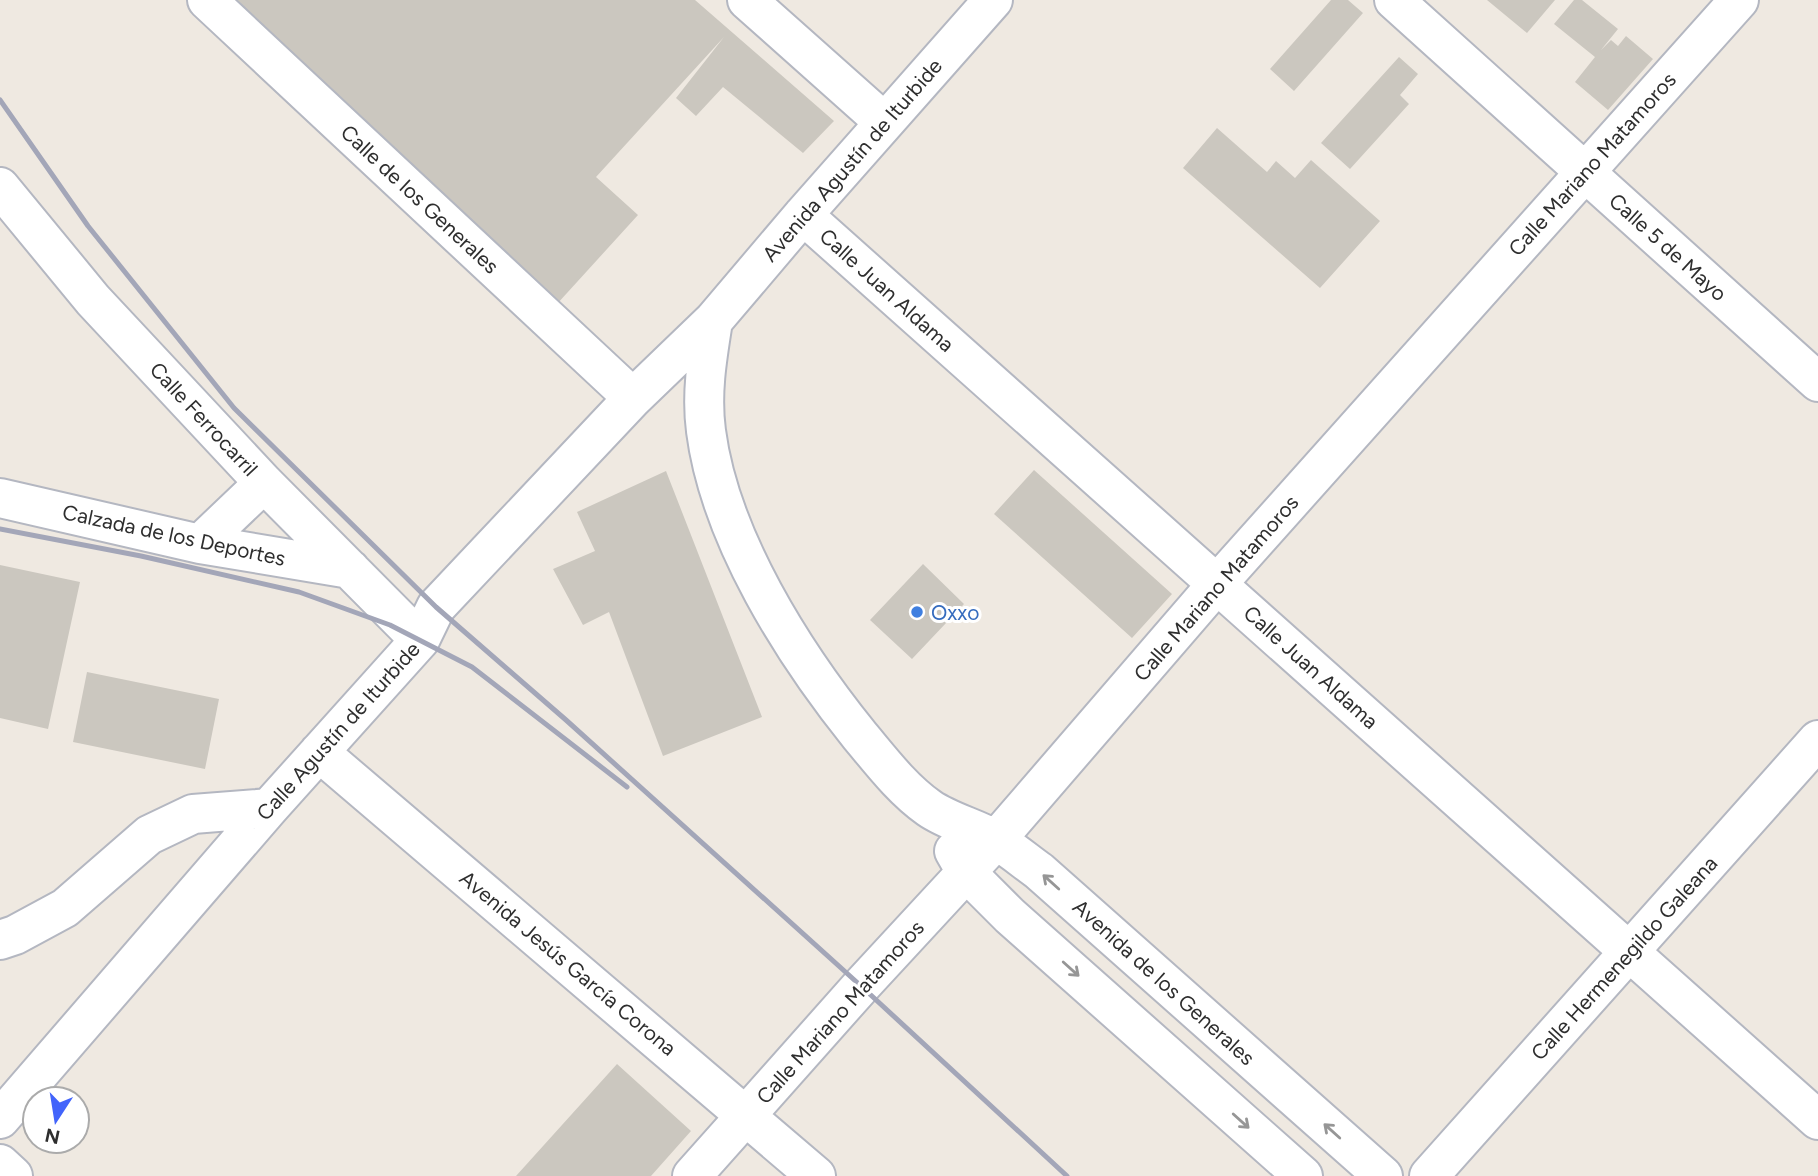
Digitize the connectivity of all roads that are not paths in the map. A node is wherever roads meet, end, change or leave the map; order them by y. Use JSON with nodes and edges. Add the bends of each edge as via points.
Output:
{"nodes":[{"id":1,"x":207,"y":0,"type":"edge"},
{"id":2,"x":747,"y":0,"type":"edge"},
{"id":3,"x":993,"y":0,"type":"edge"},
{"id":4,"x":1394,"y":0,"type":"edge"},
{"id":5,"x":1739,"y":0,"type":"edge"},
{"id":6,"x":884,"y":122,"type":"junction"},
{"id":7,"x":1585,"y":172,"type":"junction"},
{"id":8,"x":0,"y":187,"type":"edge"},
{"id":9,"x":803,"y":215,"type":"junction"},
{"id":10,"x":713,"y":321,"type":"junction"},
{"id":11,"x":1818,"y":382,"type":"edge"},
{"id":12,"x":633,"y":398,"type":"junction"},
{"id":13,"x":264,"y":483,"type":"junction"},
{"id":14,"x":0,"y":498,"type":"edge"},
{"id":15,"x":200,"y":544,"type":"junction"},
{"id":16,"x":349,"y":569,"type":"junction"},
{"id":17,"x":1217,"y":584,"type":"junction"},
{"id":18,"x":420,"y":640,"type":"junction"},
{"id":19,"x":1818,"y":740,"type":"edge"},
{"id":20,"x":319,"y":751,"type":"junction"},
{"id":21,"x":269,"y":808,"type":"junction"},
{"id":22,"x":930,"y":809,"type":"junction"},
{"id":23,"x":996,"y":840,"type":"junction"},
{"id":24,"x":966,"y":873,"type":"junction"},
{"id":25,"x":0,"y":940,"type":"edge"},
{"id":26,"x":1629,"y":952,"type":"junction"},
{"id":27,"x":747,"y":1115,"type":"junction"},
{"id":28,"x":0,"y":1119,"type":"edge"},
{"id":29,"x":1818,"y":1120,"type":"edge"},
{"id":30,"x":0,"y":1164,"type":"edge"},
{"id":31,"x":13,"y":1176,"type":"edge"},
{"id":32,"x":692,"y":1176,"type":"edge"},
{"id":33,"x":816,"y":1176,"type":"edge"},
{"id":34,"x":1303,"y":1176,"type":"edge"},
{"id":35,"x":1383,"y":1176,"type":"edge"},
{"id":36,"x":1429,"y":1176,"type":"edge"}],
"edges":[{"from":1,"to":12,"type":"street","name":"Calle de los Generales"},
{"from":2,"to":6,"type":"street"},
{"from":3,"to":6,"type":"street","name":"Avenida Agustín de Iturbide"},
{"from":4,"to":7,"type":"street","name":"Calle 5 de Mayo"},
{"from":5,"to":7,"type":"street","name":"Calle Mariano Matamoros"},
{"from":6,"to":9,"type":"street","name":"Avenida Agustín de Iturbide"},
{"from":7,"to":11,"type":"street","name":"Calle 5 de Mayo"},
{"from":7,"to":17,"type":"street","name":"Calle Mariano Matamoros"},
{"from":8,"to":13,"type":"street","name":"Calle Ferrocarril","via":[[93,300]]},
{"from":9,"to":10,"type":"street","name":"Avenida Agustín de Iturbide"},
{"from":9,"to":17,"type":"street","name":"Calle Juan Aldama"},
{"from":10,"to":12,"type":"street","name":"Calle Agustín de Iturbide"},
{"from":10,"to":22,"type":"street","name":"Avenida de los Generales","via":[[704,379],[706,430],[716,479],[736,533],[775,613],[831,700],[889,772]]},
{"from":12,"to":18,"type":"street","name":"Calle Agustín de Iturbide","via":[[436,607]]},
{"from":13,"to":15,"type":"street"},
{"from":13,"to":16,"type":"street","name":"Calle Ferrocarril"},
{"from":14,"to":15,"type":"street","name":"Calzada de los Deportes"},
{"from":15,"to":16,"type":"street","name":"Calzada de los Deportes"},
{"from":16,"to":18,"type":"street","name":"Calle Ferrocarril"},
{"from":17,"to":23,"type":"street","name":"Calle Mariano Matamoros"},
{"from":17,"to":26,"type":"street","name":"Calle Juan Aldama"},
{"from":18,"to":20,"type":"street","name":"Calle Agustín de Iturbide"},
{"from":19,"to":26,"type":"street","name":"Calle Hermenegildo Galeana"},
{"from":20,"to":21,"type":"street","name":"Calle Agustín de Iturbide"},
{"from":20,"to":27,"type":"street","name":"Avenida Jesús García Corona"},
{"from":21,"to":25,"type":"street","via":[[192,814],[149,835],[65,908]]},
{"from":21,"to":28,"type":"street","name":"Calle Agustín de Iturbide"},
{"from":22,"to":23,"type":"street","name":"Avenida de los Generales"},
{"from":22,"to":24,"type":"street","name":"Avenida de los Generales"},
{"from":23,"to":24,"type":"street","name":"Calle Mariano Matamoros"},
{"from":35,"to":23,"type":"street","name":"Avenida de los Generales","one_way":true,"via":[[1039,871]]},
{"from":24,"to":27,"type":"street","name":"Calle Mariano Matamoros"},
{"from":24,"to":34,"type":"street","name":"Avenida de los Generales","one_way":true},
{"from":26,"to":29,"type":"street","name":"Calle Juan Aldama"},
{"from":26,"to":36,"type":"street","name":"Calle Hermenegildo Galeana"},
{"from":27,"to":32,"type":"street","name":"Calle Mariano Matamoros"},
{"from":27,"to":33,"type":"street","name":"Avenida Jesús García Corona"},
{"from":30,"to":31,"type":"street"}]}
